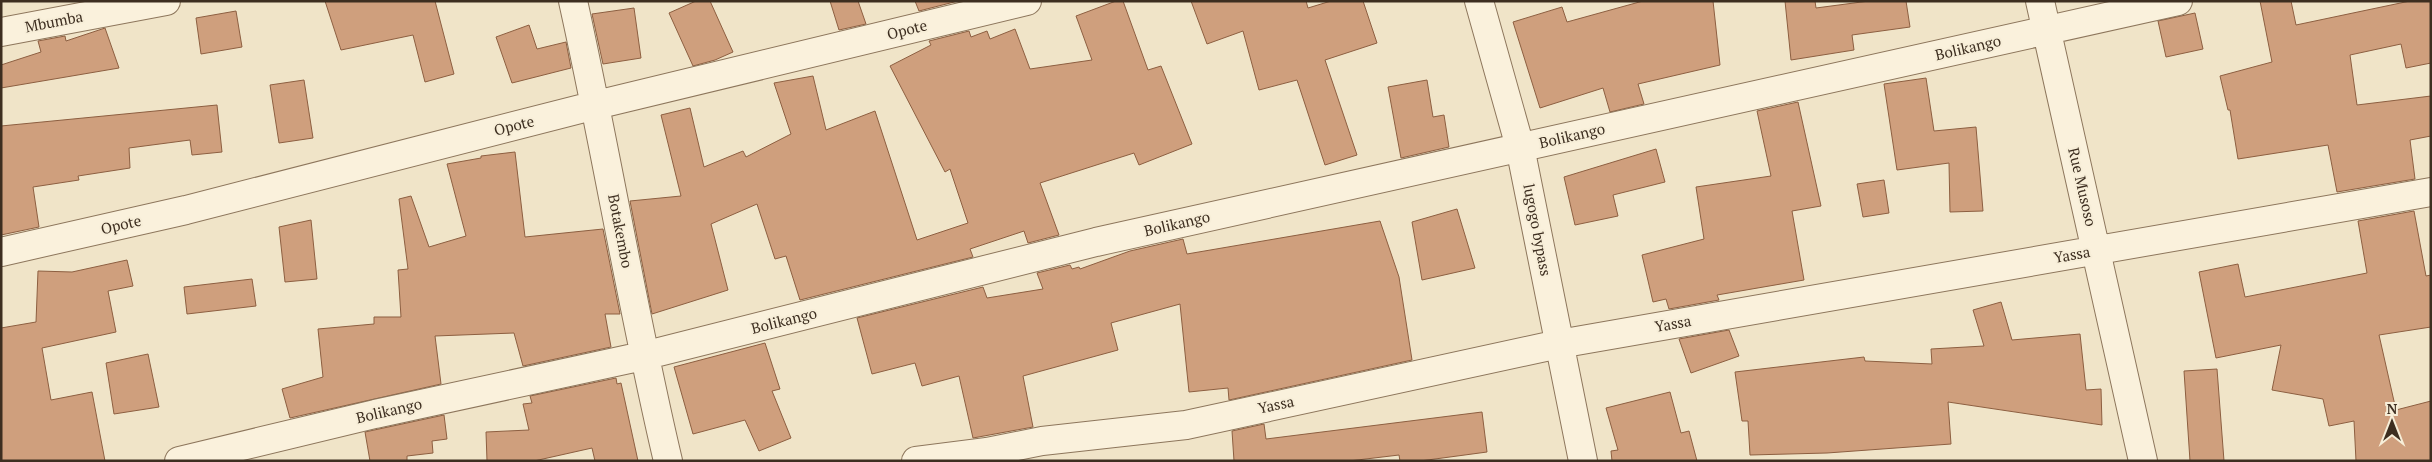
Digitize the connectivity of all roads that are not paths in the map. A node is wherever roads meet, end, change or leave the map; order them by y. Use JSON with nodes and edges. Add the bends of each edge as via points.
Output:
{"nodes":[{"id":1,"x":166,"y":1,"type":"edge"},
{"id":2,"x":573,"y":1,"type":"edge"},
{"id":3,"x":1026,"y":1,"type":"edge"},
{"id":4,"x":1479,"y":1,"type":"edge"},
{"id":5,"x":2040,"y":1,"type":"edge"},
{"id":6,"x":2178,"y":1,"type":"edge"},
{"id":7,"x":2046,"y":30,"type":"junction"},
{"id":8,"x":1,"y":32,"type":"edge"},
{"id":9,"x":596,"y":105,"type":"junction"},
{"id":10,"x":1520,"y":147,"type":"junction"},
{"id":11,"x":2431,"y":192,"type":"edge"},
{"id":12,"x":2097,"y":250,"type":"junction"},
{"id":13,"x":1,"y":252,"type":"edge"},
{"id":14,"x":1559,"y":344,"type":"junction"},
{"id":15,"x":643,"y":356,"type":"junction"},
{"id":16,"x":179,"y":461,"type":"edge"},
{"id":17,"x":668,"y":461,"type":"edge"},
{"id":18,"x":916,"y":461,"type":"edge"},
{"id":19,"x":1583,"y":461,"type":"edge"},
{"id":20,"x":2143,"y":461,"type":"edge"}],
"edges":[{"from":1,"to":8,"type":"street","name":"Mbumba"},
{"from":2,"to":9,"type":"street","name":"Botakembo"},
{"from":3,"to":9,"type":"street","name":"Opote"},
{"from":4,"to":10,"type":"street","name":"lugogo bypass"},
{"from":5,"to":7,"type":"street","name":"Rue Musoso"},
{"from":6,"to":7,"type":"street","name":"Bolikango"},
{"from":7,"to":10,"type":"street","name":"Bolikango"},
{"from":7,"to":12,"type":"street","name":"Rue Musoso"},
{"from":9,"to":13,"type":"street","name":"Opote","via":[[186,210]]},
{"from":9,"to":15,"type":"street","name":"Botakembo"},
{"from":10,"to":14,"type":"street","name":"lugogo bypass"},
{"from":10,"to":15,"type":"street","name":"Bolikango","via":[[1096,242]]},
{"from":11,"to":12,"type":"street","name":"Yassa"},
{"from":12,"to":14,"type":"street","name":"Yassa"},
{"from":12,"to":20,"type":"street","name":"Rue Musoso"},
{"from":14,"to":18,"type":"street","name":"Yassa","via":[[1186,425],[1042,441]]},
{"from":14,"to":19,"type":"street","name":"lugogo bypass"},
{"from":15,"to":16,"type":"street","name":"Bolikango","via":[[375,414]]},
{"from":15,"to":17,"type":"street","name":"Botakembo"}]}
